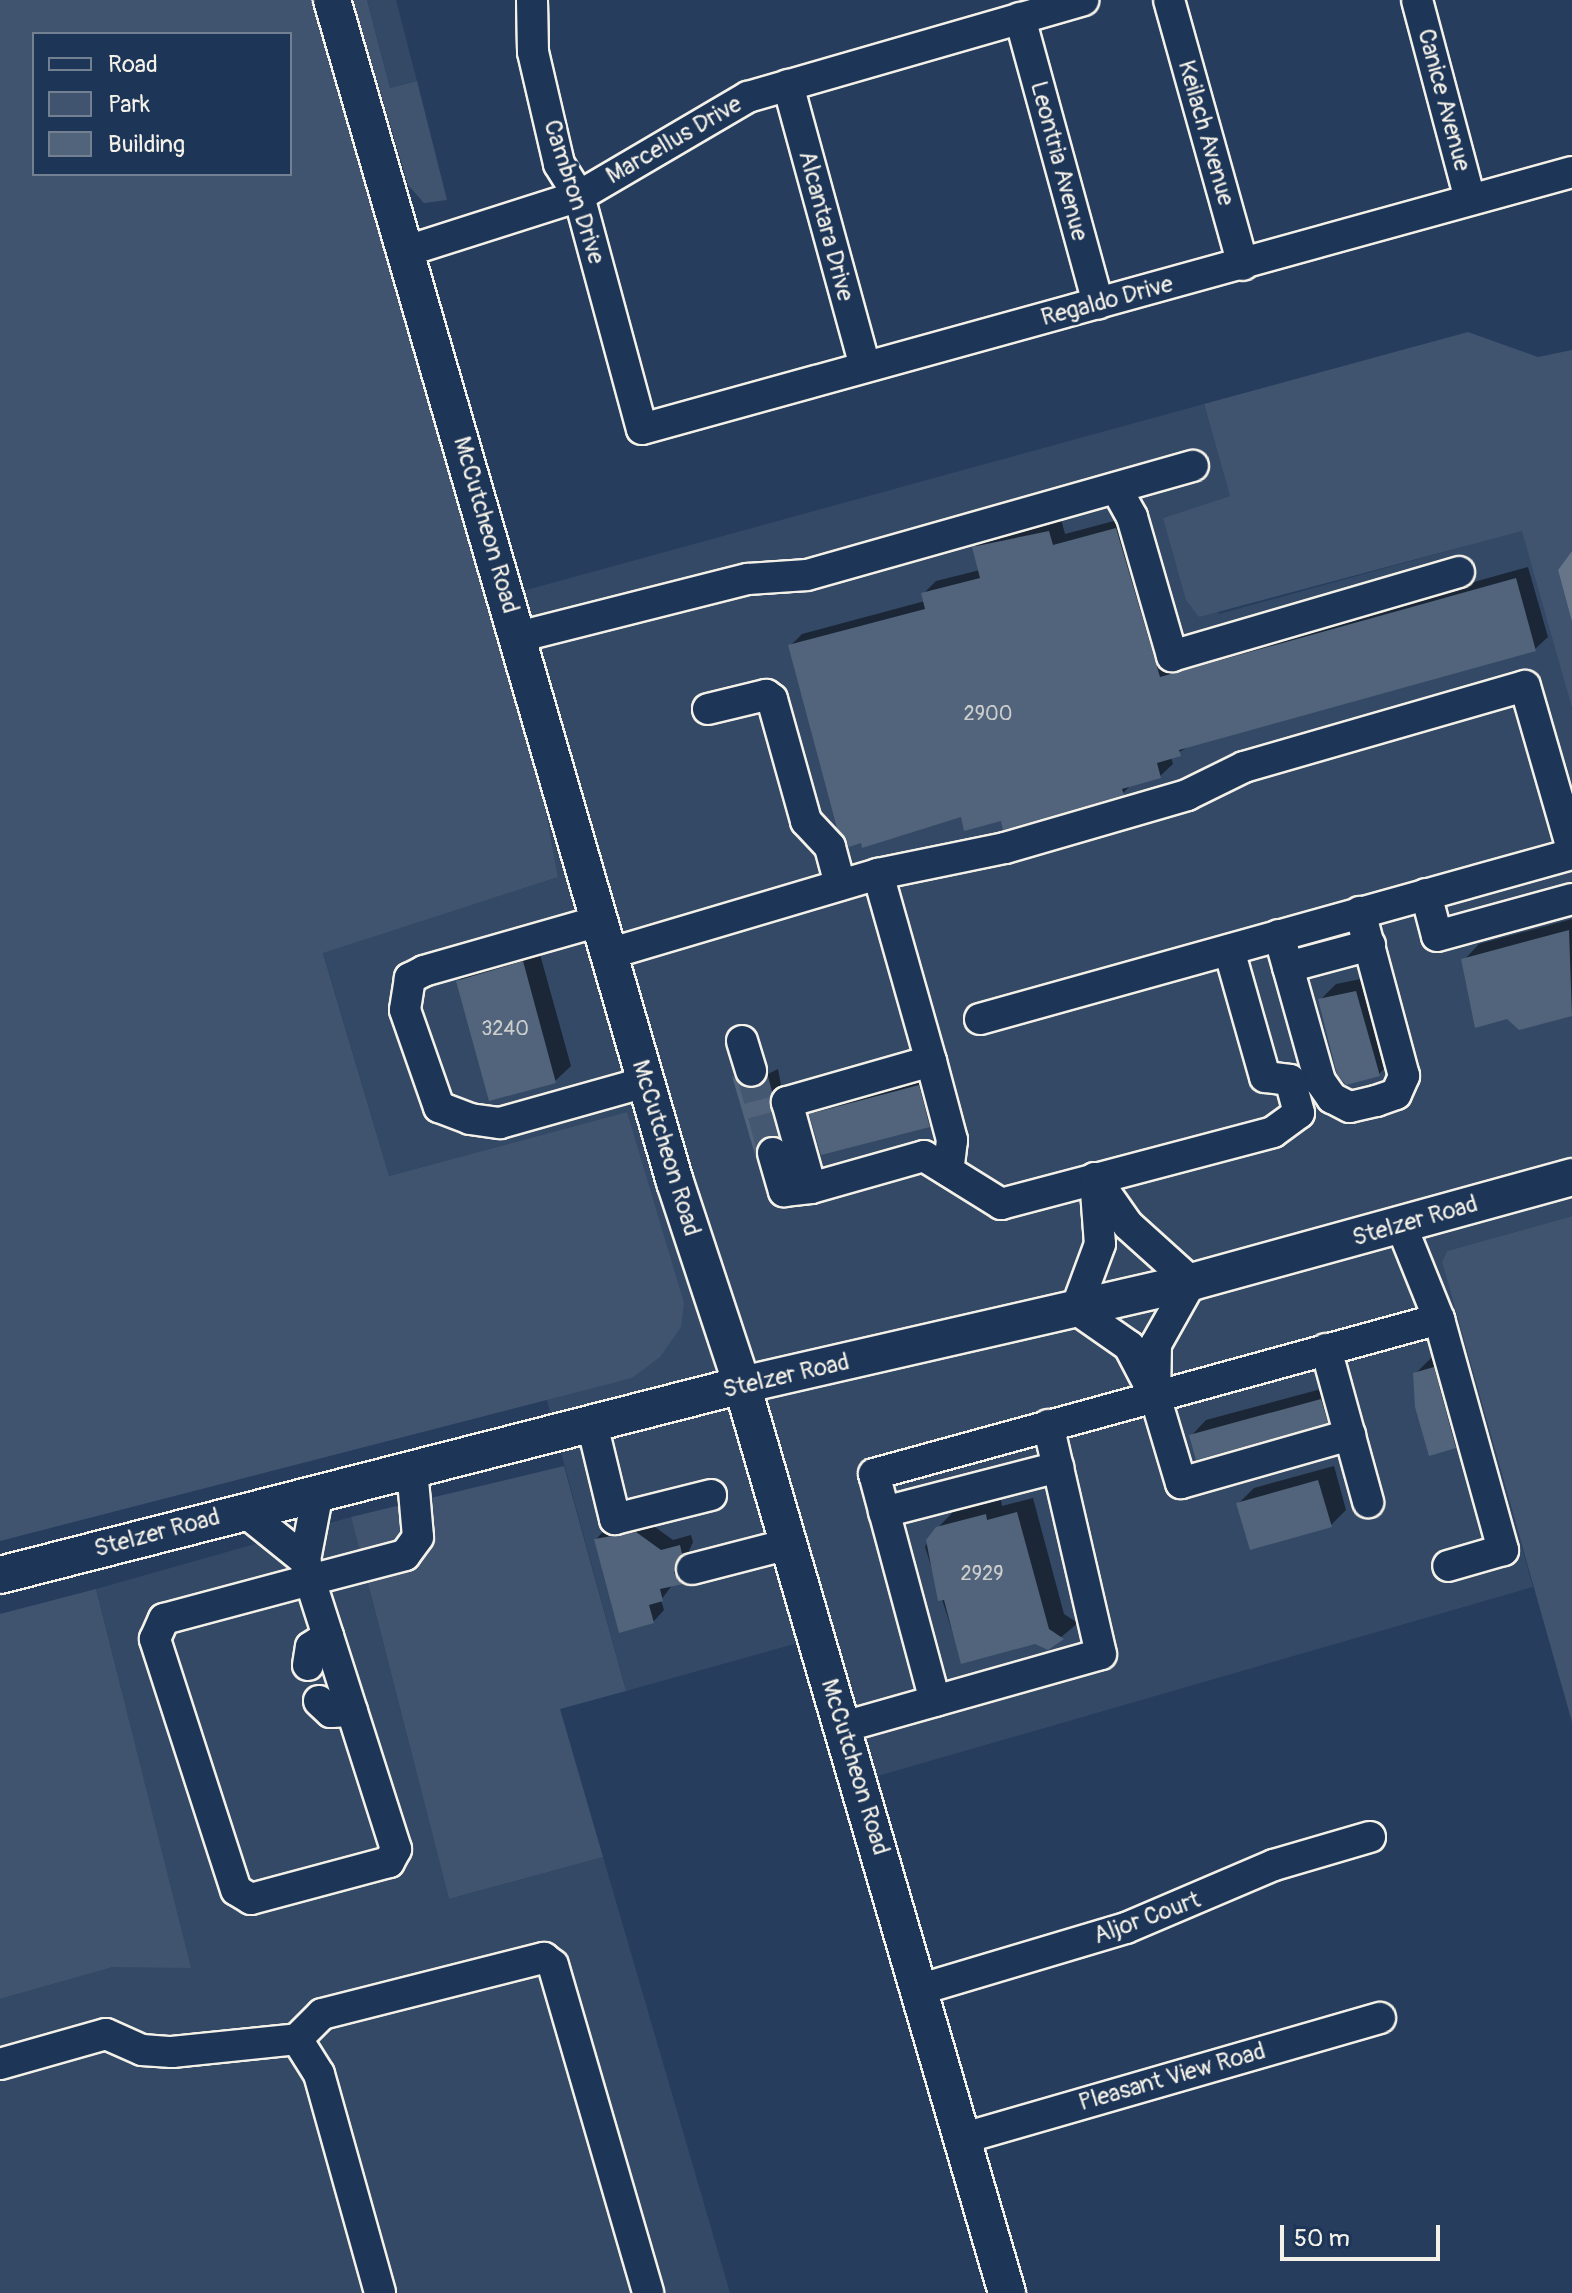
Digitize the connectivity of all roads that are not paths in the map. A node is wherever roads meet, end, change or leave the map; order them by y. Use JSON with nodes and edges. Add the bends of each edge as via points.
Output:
{"nodes":[{"id":1,"x":332,"y":0,"type":"edge"},
{"id":2,"x":532,"y":0,"type":"edge"},
{"id":3,"x":1083,"y":0,"type":"edge"},
{"id":4,"x":1169,"y":0,"type":"edge"},
{"id":5,"x":1417,"y":0,"type":"edge"},
{"id":6,"x":1020,"y":18,"type":"junction"},
{"id":7,"x":788,"y":85,"type":"junction"},
{"id":8,"x":1572,"y":172,"type":"edge"},
{"id":9,"x":579,"y":196,"type":"junction"},
{"id":10,"x":1470,"y":199,"type":"junction"},
{"id":11,"x":407,"y":251,"type":"junction"},
{"id":12,"x":1243,"y":265,"type":"junction"},
{"id":13,"x":1098,"y":304,"type":"junction"},
{"id":14,"x":865,"y":366,"type":"junction"},
{"id":15,"x":642,"y":429,"type":"joint"},
{"id":16,"x":1193,"y":466,"type":"dead end"},
{"id":17,"x":1116,"y":488,"type":"junction"},
{"id":18,"x":1459,"y":572,"type":"dead end"},
{"id":19,"x":518,"y":637,"type":"junction"},
{"id":20,"x":708,"y":709,"type":"dead end"},
{"id":21,"x":1570,"y":861,"type":"edge"},
{"id":22,"x":878,"y":874,"type":"junction"},
{"id":23,"x":840,"y":885,"type":"junction"},
{"id":24,"x":1426,"y":894,"type":"junction"},
{"id":25,"x":1572,"y":899,"type":"edge"},
{"id":26,"x":1360,"y":912,"type":"junction"},
{"id":27,"x":1279,"y":935,"type":"junction"},
{"id":28,"x":604,"y":937,"type":"junction"},
{"id":29,"x":1370,"y":945,"type":"junction"},
{"id":30,"x":1229,"y":950,"type":"junction"},
{"id":31,"x":1288,"y":967,"type":"junction"},
{"id":32,"x":980,"y":1019,"type":"dead end"},
{"id":33,"x":742,"y":1041,"type":"dead end"},
{"id":34,"x":931,"y":1061,"type":"junction"},
{"id":35,"x":751,"y":1071,"type":"tunnel mouth"},
{"id":36,"x":646,"y":1082,"type":"junction"},
{"id":37,"x":773,"y":1153,"type":"tunnel mouth"},
{"id":38,"x":948,"y":1171,"type":"junction"},
{"id":39,"x":1572,"y":1177,"type":"edge"},
{"id":40,"x":1095,"y":1178,"type":"junction"},
{"id":41,"x":811,"y":1188,"type":"junction"},
{"id":42,"x":1401,"y":1225,"type":"junction"},
{"id":43,"x":1191,"y":1282,"type":"junction"},
{"id":44,"x":1076,"y":1309,"type":"junction"},
{"id":45,"x":1439,"y":1319,"type":"junction"},
{"id":46,"x":1326,"y":1349,"type":"junction"},
{"id":47,"x":742,"y":1385,"type":"junction"},
{"id":48,"x":1155,"y":1396,"type":"junction"},
{"id":49,"x":592,"y":1424,"type":"junction"},
{"id":50,"x":1048,"y":1425,"type":"junction"},
{"id":51,"x":1350,"y":1435,"type":"junction"},
{"id":52,"x":1058,"y":1467,"type":"junction"},
{"id":53,"x":412,"y":1468,"type":"junction"},
{"id":54,"x":318,"y":1492,"type":"junction"},
{"id":55,"x":711,"y":1495,"type":"dead end"},
{"id":56,"x":1368,"y":1502,"type":"dead end"},
{"id":57,"x":243,"y":1510,"type":"junction"},
{"id":58,"x":884,"y":1512,"type":"junction"},
{"id":59,"x":789,"y":1544,"type":"junction"},
{"id":60,"x":1448,"y":1566,"type":"dead end"},
{"id":61,"x":692,"y":1569,"type":"dead end"},
{"id":62,"x":308,"y":1570,"type":"junction"},
{"id":63,"x":0,"y":1575,"type":"edge"},
{"id":64,"x":328,"y":1636,"type":"junction"},
{"id":65,"x":308,"y":1665,"type":"dead end"},
{"id":66,"x":319,"y":1701,"type":"dead end"},
{"id":67,"x":935,"y":1701,"type":"junction"},
{"id":68,"x":352,"y":1711,"type":"junction"},
{"id":69,"x":843,"y":1727,"type":"junction"},
{"id":70,"x":1370,"y":1837,"type":"dead end"},
{"id":71,"x":921,"y":1989,"type":"junction"},
{"id":72,"x":1380,"y":2018,"type":"dead end"},
{"id":73,"x":297,"y":2039,"type":"junction"},
{"id":74,"x":0,"y":2064,"type":"edge"},
{"id":75,"x":964,"y":2138,"type":"junction"},
{"id":76,"x":380,"y":2293,"type":"edge"},
{"id":77,"x":648,"y":2293,"type":"edge"},
{"id":78,"x":1007,"y":2293,"type":"edge"}],
"edges":[{"from":1,"to":11,"type":"main road","name":"McCutcheon Road"},
{"from":2,"to":9,"type":"street","name":"Cambron Drive","via":[[533,52],[559,164]]},
{"from":3,"to":6,"type":"street","name":"Marcellus Drive"},
{"from":4,"to":12,"type":"street","name":"Keilach Avenue"},
{"from":5,"to":10,"type":"street","name":"Canice Avenue"},
{"from":6,"to":7,"type":"street","name":"Marcellus Drive"},
{"from":6,"to":13,"type":"street","name":"Leontria Avenue"},
{"from":7,"to":9,"type":"street","name":"Marcellus Drive","via":[[748,97]]},
{"from":7,"to":14,"type":"street","name":"Alcantara Drive"},
{"from":8,"to":10,"type":"street","name":"Regaldo Drive"},
{"from":9,"to":11,"type":"street","name":"Marcellus Drive"},
{"from":9,"to":15,"type":"street","name":"Cambron Drive"},
{"from":10,"to":12,"type":"street","name":"Regaldo Drive"},
{"from":11,"to":19,"type":"main road","name":"McCutcheon Road"},
{"from":12,"to":13,"type":"street","name":"Regaldo Drive"},
{"from":13,"to":14,"type":"street","name":"Regaldo Drive"},
{"from":14,"to":15,"type":"street","name":"Regaldo Drive"},
{"from":16,"to":17,"type":"street"},
{"from":17,"to":18,"type":"street","via":[[1132,517],[1172,656]]},
{"from":17,"to":19,"type":"street","via":[[807,575],[748,579]]},
{"from":19,"to":28,"type":"main road","name":"McCutcheon Road"},
{"from":20,"to":23,"type":"street","via":[[766,695],[772,699],[806,821],[830,847]]},
{"from":21,"to":22,"type":"street","via":[[1525,686],[1244,767],[1187,795],[1005,848]]},
{"from":21,"to":24,"type":"street"},
{"from":22,"to":23,"type":"street"},
{"from":22,"to":34,"type":"street"},
{"from":23,"to":28,"type":"street"},
{"from":24,"to":25,"type":"street","via":[[1437,936]]},
{"from":24,"to":26,"type":"street"},
{"from":26,"to":27,"type":"street"},
{"from":26,"to":29,"type":"street"},
{"from":27,"to":30,"type":"street"},
{"from":27,"to":31,"type":"street"},
{"from":28,"to":36,"type":"main road","name":"McCutcheon Road"},
{"from":28,"to":36,"type":"street","via":[[424,971],[410,978],[405,1010],[439,1107],[470,1119],[500,1123]]},
{"from":29,"to":31,"type":"street"},
{"from":29,"to":31,"type":"street","via":[[1404,1076],[1396,1094],[1376,1101],[1350,1107],[1332,1098],[1320,1081]]},
{"from":30,"to":32,"type":"street"},
{"from":30,"to":40,"type":"street","via":[[1265,1077],[1290,1080],[1299,1113],[1279,1128]]},
{"from":33,"to":35,"type":"street"},
{"from":34,"to":38,"type":"street","via":[[952,1140]]},
{"from":34,"to":41,"type":"street","via":[[787,1102]]},
{"from":36,"to":47,"type":"main road","name":"McCutcheon Road"},
{"from":37,"to":41,"type":"street","via":[[784,1191]]},
{"from":38,"to":40,"type":"street","via":[[1001,1204]]},
{"from":38,"to":41,"type":"street","via":[[924,1156]]},
{"from":39,"to":42,"type":"main road","name":"Stelzer Road"},
{"from":40,"to":43,"type":"street","via":[[1128,1225]]},
{"from":40,"to":44,"type":"street","via":[[1100,1244]]},
{"from":42,"to":43,"type":"main road","name":"Stelzer Road"},
{"from":42,"to":45,"type":"street"},
{"from":43,"to":44,"type":"main road","name":"Stelzer Road"},
{"from":43,"to":48,"type":"street","via":[[1156,1344]]},
{"from":44,"to":47,"type":"main road","name":"Stelzer Road"},
{"from":44,"to":48,"type":"street","via":[[1129,1346]]},
{"from":45,"to":46,"type":"street"},
{"from":45,"to":60,"type":"street","via":[[1503,1550]]},
{"from":46,"to":48,"type":"street"},
{"from":46,"to":51,"type":"street"},
{"from":47,"to":49,"type":"main road","name":"Stelzer Road"},
{"from":47,"to":59,"type":"main road","name":"McCutcheon Road"},
{"from":48,"to":50,"type":"street"},
{"from":48,"to":51,"type":"street","via":[[1181,1483]]},
{"from":49,"to":53,"type":"main road","name":"Stelzer Road"},
{"from":49,"to":55,"type":"street","via":[[615,1519]]},
{"from":50,"to":52,"type":"street"},
{"from":50,"to":58,"type":"street","via":[[874,1474]]},
{"from":51,"to":56,"type":"street"},
{"from":52,"to":58,"type":"street"},
{"from":52,"to":67,"type":"street","via":[[1101,1654]]},
{"from":53,"to":54,"type":"main road","name":"Stelzer Road"},
{"from":53,"to":62,"type":"street","via":[[418,1537],[405,1555]]},
{"from":54,"to":57,"type":"main road","name":"Stelzer Road"},
{"from":54,"to":62,"type":"street"},
{"from":57,"to":62,"type":"street"},
{"from":57,"to":63,"type":"main road","name":"Stelzer Road"},
{"from":58,"to":67,"type":"street"},
{"from":59,"to":61,"type":"street"},
{"from":59,"to":69,"type":"main road","name":"McCutcheon Road"},
{"from":62,"to":64,"type":"street"},
{"from":62,"to":68,"type":"street","via":[[164,1619],[155,1639],[236,1890],[251,1899],[389,1862],[396,1849]]},
{"from":64,"to":65,"type":"street","via":[[311,1647]]},
{"from":64,"to":68,"type":"street"},
{"from":66,"to":68,"type":"street","via":[[331,1712]]},
{"from":67,"to":69,"type":"street"},
{"from":69,"to":71,"type":"main road","name":"McCutcheon Road"},
{"from":70,"to":71,"type":"street","name":"Aljor Court","via":[[1274,1865],[1126,1928]]},
{"from":71,"to":75,"type":"main road","name":"McCutcheon Road"},
{"from":72,"to":75,"type":"street","name":"Pleasant View Road"},
{"from":73,"to":74,"type":"street","via":[[172,2052],[142,2050],[106,2034]]},
{"from":73,"to":76,"type":"street","via":[[319,2074]]},
{"from":73,"to":77,"type":"street","via":[[322,2014],[534,1958],[548,1959]]},
{"from":75,"to":78,"type":"main road","name":"McCutcheon Road"}]}
